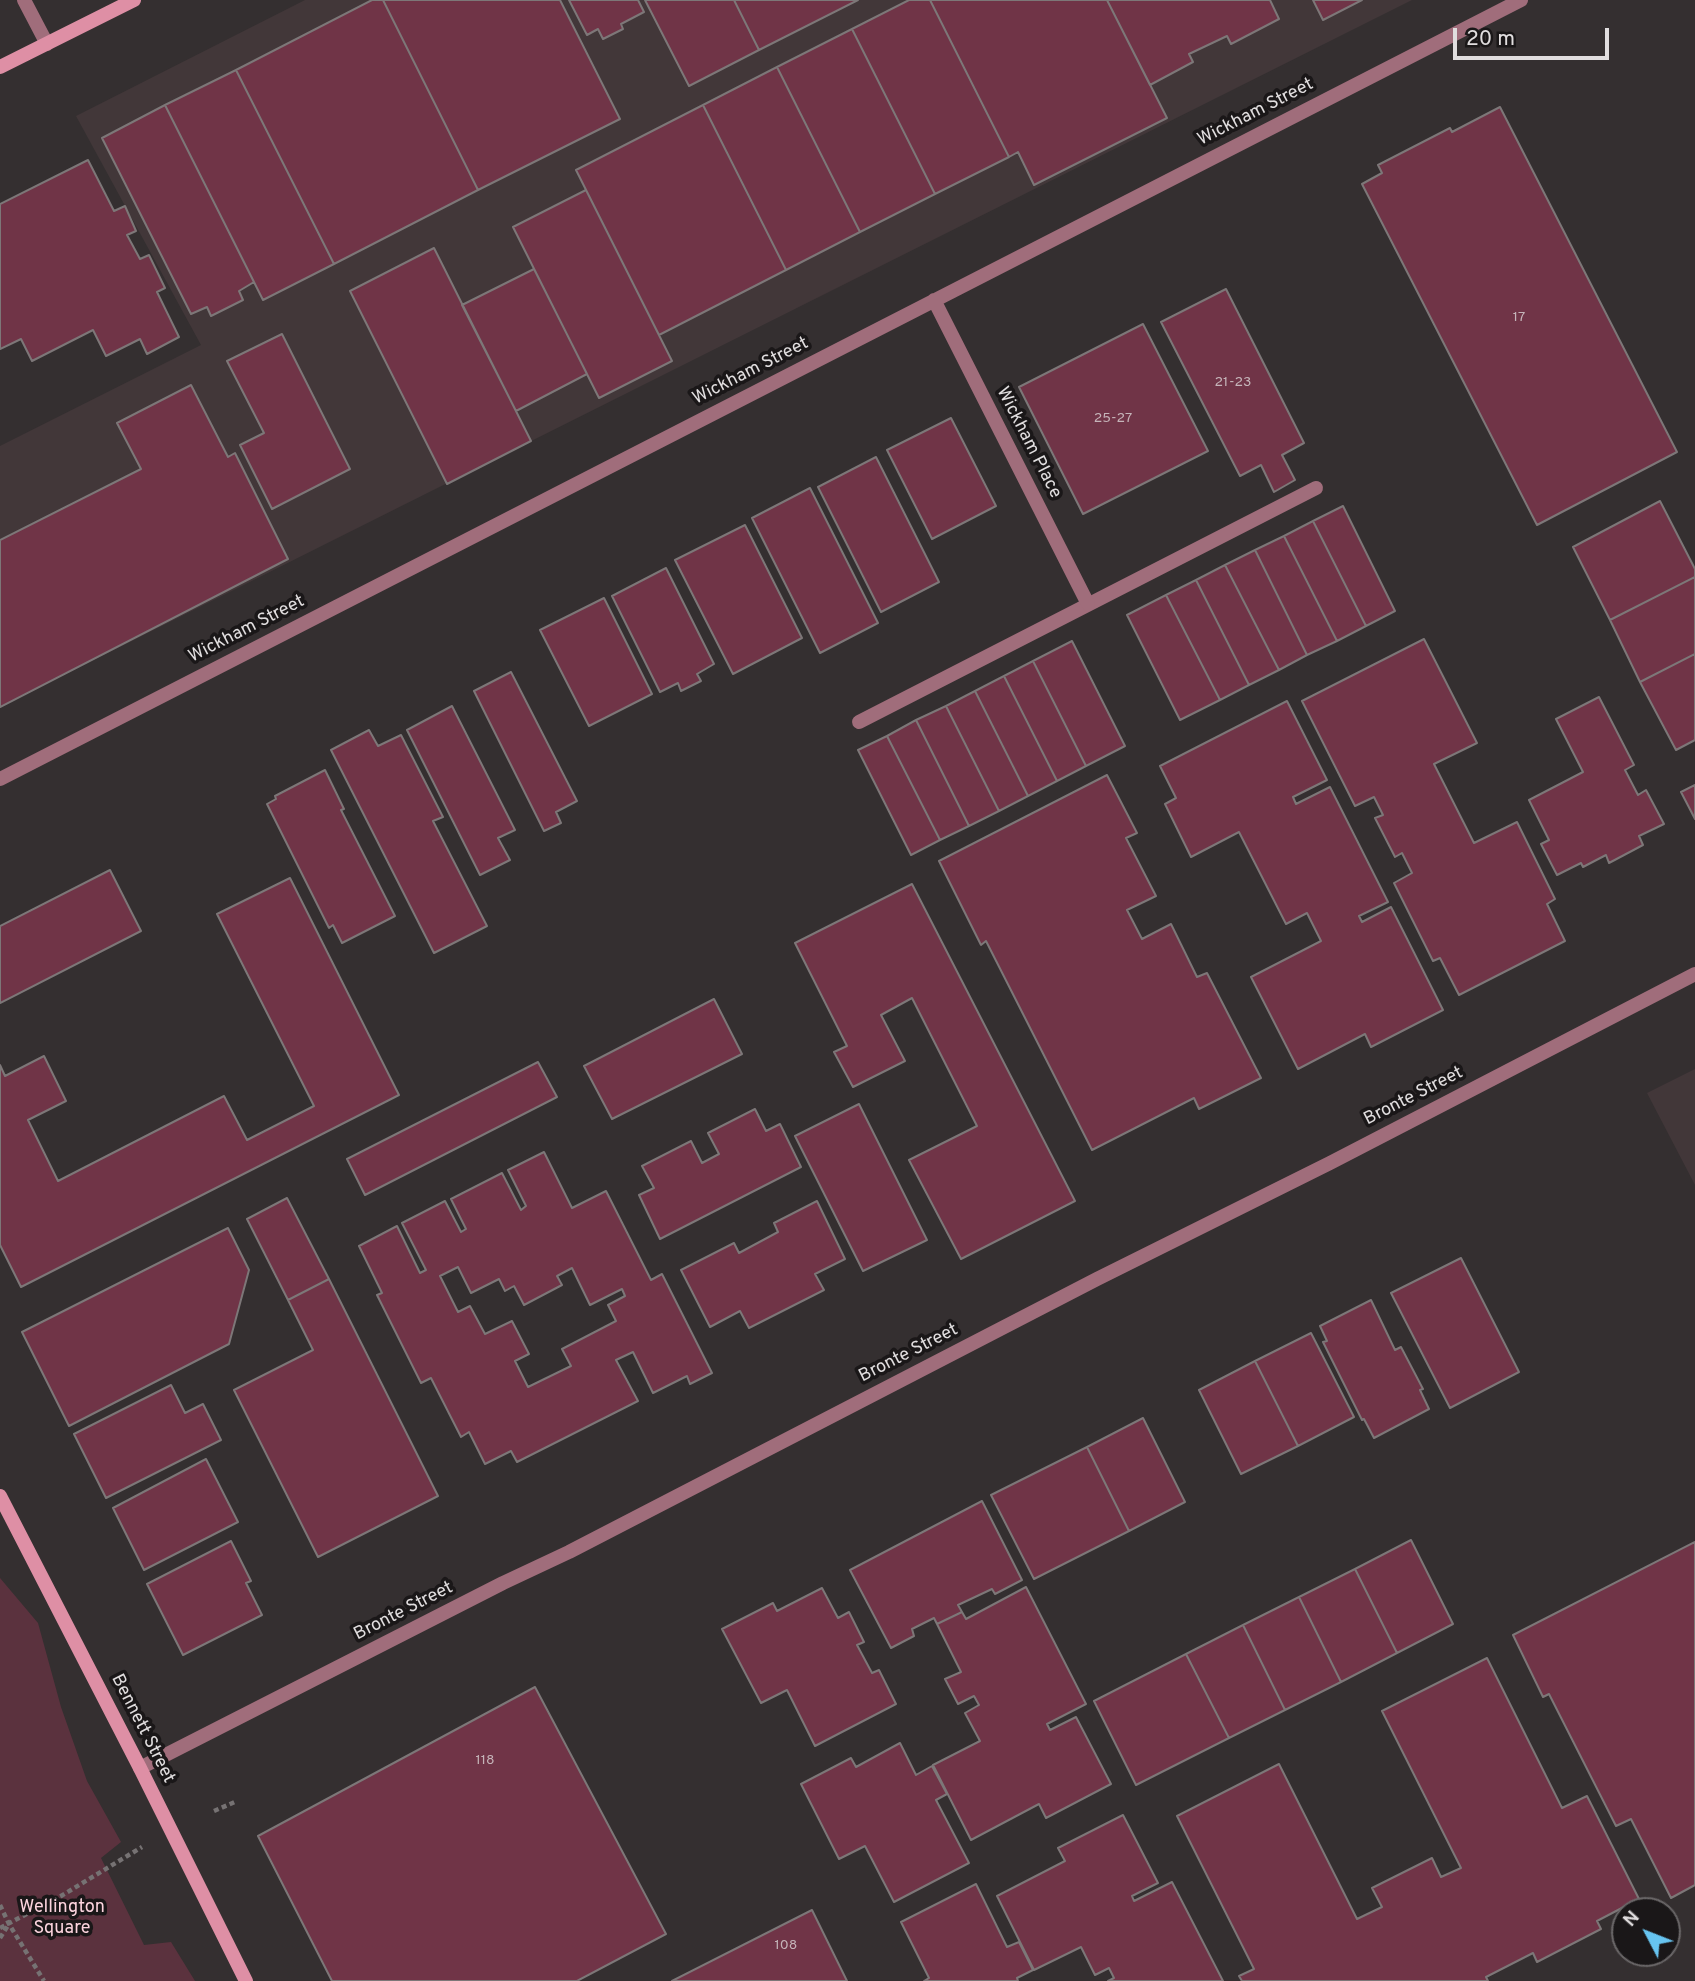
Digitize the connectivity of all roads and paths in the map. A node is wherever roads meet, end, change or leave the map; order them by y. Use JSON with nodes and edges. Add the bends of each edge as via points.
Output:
{"nodes":[{"id":1,"x":24,"y":0,"type":"edge"},
{"id":2,"x":134,"y":0,"type":"edge"},
{"id":3,"x":1521,"y":0,"type":"edge"},
{"id":4,"x":47,"y":44,"type":"junction"},
{"id":5,"x":0,"y":67,"type":"edge"},
{"id":6,"x":934,"y":300,"type":"junction"},
{"id":7,"x":1316,"y":488,"type":"dead end"},
{"id":8,"x":1088,"y":604,"type":"junction"},
{"id":9,"x":859,"y":722,"type":"dead end"},
{"id":10,"x":0,"y":779,"type":"edge"},
{"id":11,"x":1695,"y":974,"type":"edge"},
{"id":12,"x":0,"y":1496,"type":"edge"},
{"id":13,"x":140,"y":1768,"type":"junction"},
{"id":14,"x":237,"y":1801,"type":"dead end"},
{"id":15,"x":214,"y":1811,"type":"dead end"},
{"id":16,"x":143,"y":1847,"type":"dead end"},
{"id":17,"x":0,"y":1905,"type":"edge"},
{"id":18,"x":9,"y":1924,"type":"junction"},
{"id":19,"x":0,"y":1928,"type":"edge"},
{"id":20,"x":0,"y":1938,"type":"edge"},
{"id":21,"x":44,"y":1981,"type":"edge"},
{"id":22,"x":246,"y":1981,"type":"edge"}],
"edges":[{"from":1,"to":4,"type":"street"},
{"from":2,"to":4,"type":"main road"},
{"from":3,"to":6,"type":"street","name":"Wickham Street"},
{"from":4,"to":5,"type":"main road"},
{"from":6,"to":8,"type":"street","name":"Wickham Place"},
{"from":6,"to":10,"type":"street","name":"Wickham Street"},
{"from":7,"to":8,"type":"street"},
{"from":8,"to":9,"type":"street"},
{"from":11,"to":13,"type":"street","name":"Bronte Street"},
{"from":12,"to":13,"type":"main road","name":"Bennett Street"},
{"from":13,"to":22,"type":"main road","name":"Bennett Street"},
{"from":14,"to":15,"type":"path"},
{"from":16,"to":18,"type":"path"},
{"from":17,"to":18,"type":"path"},
{"from":18,"to":19,"type":"path"},
{"from":18,"to":20,"type":"path"},
{"from":18,"to":21,"type":"path"}]}
